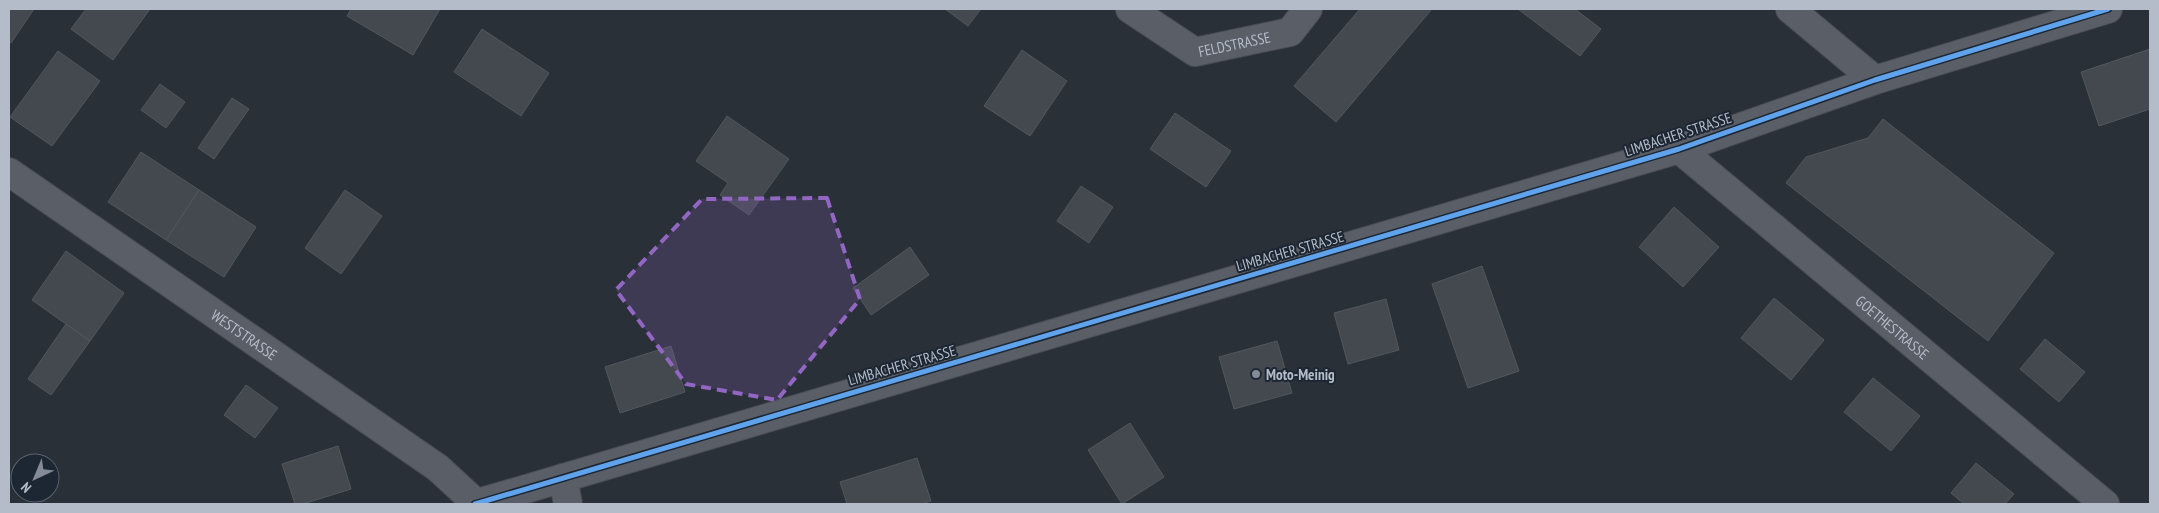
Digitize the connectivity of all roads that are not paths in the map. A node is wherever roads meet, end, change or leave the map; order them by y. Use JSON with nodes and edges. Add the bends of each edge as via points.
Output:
{"nodes":[{"id":1,"x":1130,"y":9,"type":"edge"},
{"id":2,"x":1308,"y":9,"type":"edge"},
{"id":3,"x":1790,"y":9,"type":"edge"},
{"id":4,"x":2108,"y":9,"type":"edge"},
{"id":5,"x":1875,"y":80,"type":"junction"},
{"id":6,"x":1679,"y":149,"type":"junction"},
{"id":7,"x":9,"y":172,"type":"edge"},
{"id":8,"x":565,"y":491,"type":"edge"},
{"id":9,"x":476,"y":504,"type":"edge"},
{"id":10,"x":2105,"y":504,"type":"edge"}],
"edges":[{"from":1,"to":2,"type":"street","name":"FELDSTRASSE","via":[[1195,52],[1290,32]]},
{"from":3,"to":5,"type":"street"},
{"from":4,"to":5,"type":"street","name":"LIMBACHER STRASSE"},
{"from":5,"to":6,"type":"street","name":"LIMBACHER STRASSE"},
{"from":6,"to":8,"type":"street","name":"LIMBACHER STRASSE"},
{"from":6,"to":10,"type":"street","name":"GOETHESTRASSE"},
{"from":7,"to":9,"type":"street","name":"WESTSTRASSE","via":[[438,468]]},
{"from":8,"to":9,"type":"street","name":"LIMBACHER STRASSE"}]}
